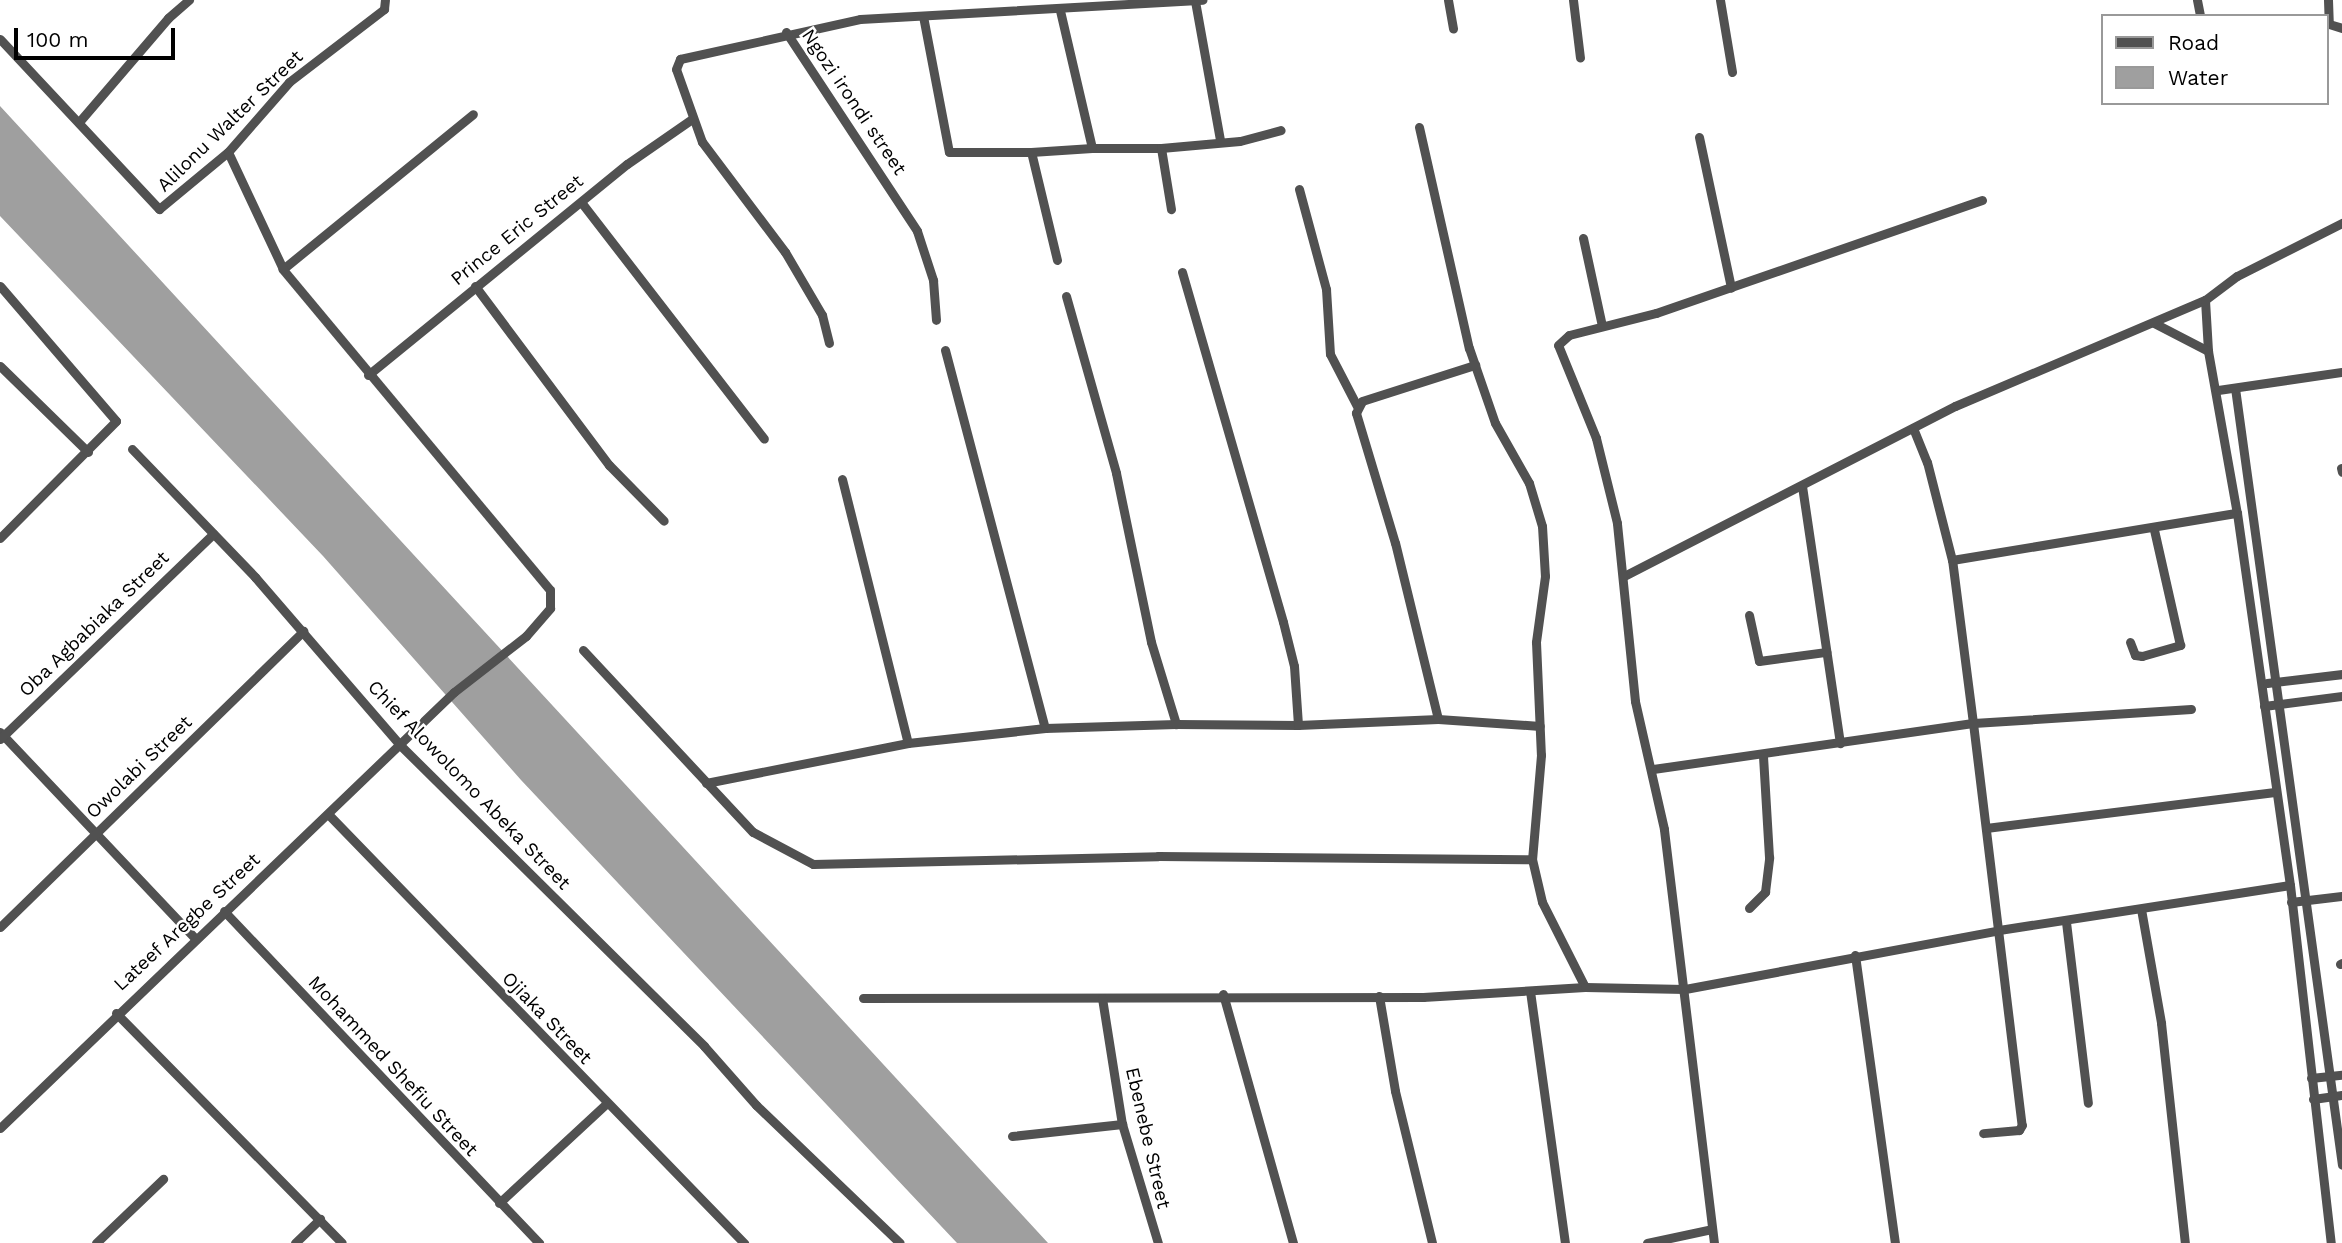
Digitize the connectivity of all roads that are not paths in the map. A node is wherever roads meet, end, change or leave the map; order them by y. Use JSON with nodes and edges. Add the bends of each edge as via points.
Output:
{"nodes":[{"id":1,"x":189,"y":0,"type":"edge"},
{"id":2,"x":385,"y":0,"type":"edge"},
{"id":3,"x":1448,"y":0,"type":"edge"},
{"id":4,"x":1573,"y":0,"type":"edge"},
{"id":5,"x":1720,"y":0,"type":"edge"},
{"id":6,"x":2328,"y":0,"type":"edge"},
{"id":7,"x":1198,"y":1,"type":"edge"},
{"id":8,"x":1060,"y":10,"type":"junction"},
{"id":9,"x":923,"y":16,"type":"junction"},
{"id":10,"x":2342,"y":28,"type":"edge"},
{"id":11,"x":1453,"y":29,"type":"dead end"},
{"id":12,"x":786,"y":32,"type":"junction"},
{"id":13,"x":0,"y":39,"type":"edge"},
{"id":14,"x":1580,"y":58,"type":"dead end"},
{"id":15,"x":1732,"y":72,"type":"dead end"},
{"id":16,"x":473,"y":114,"type":"dead end"},
{"id":17,"x":692,"y":119,"type":"junction"},
{"id":18,"x":79,"y":122,"type":"junction"},
{"id":19,"x":1419,"y":127,"type":"dead end"},
{"id":20,"x":1281,"y":130,"type":"dead end"},
{"id":21,"x":1699,"y":137,"type":"dead end"},
{"id":22,"x":1220,"y":140,"type":"junction"},
{"id":23,"x":1092,"y":148,"type":"junction"},
{"id":24,"x":1161,"y":148,"type":"junction"},
{"id":25,"x":228,"y":152,"type":"junction"},
{"id":26,"x":1031,"y":152,"type":"junction"},
{"id":27,"x":1299,"y":189,"type":"dead end"},
{"id":28,"x":1982,"y":200,"type":"dead end"},
{"id":29,"x":581,"y":202,"type":"junction"},
{"id":30,"x":1171,"y":209,"type":"dead end"},
{"id":31,"x":2342,"y":223,"type":"edge"},
{"id":32,"x":1583,"y":238,"type":"dead end"},
{"id":33,"x":1057,"y":260,"type":"dead end"},
{"id":34,"x":283,"y":269,"type":"junction"},
{"id":35,"x":1182,"y":272,"type":"dead end"},
{"id":36,"x":0,"y":286,"type":"edge"},
{"id":37,"x":475,"y":286,"type":"junction"},
{"id":38,"x":1731,"y":288,"type":"junction"},
{"id":39,"x":1066,"y":296,"type":"dead end"},
{"id":40,"x":2205,"y":300,"type":"junction"},
{"id":41,"x":936,"y":320,"type":"dead end"},
{"id":42,"x":2154,"y":323,"type":"junction"},
{"id":43,"x":1602,"y":326,"type":"junction"},
{"id":44,"x":829,"y":343,"type":"dead end"},
{"id":45,"x":945,"y":350,"type":"dead end"},
{"id":46,"x":2208,"y":351,"type":"junction"},
{"id":47,"x":1475,"y":365,"type":"junction"},
{"id":48,"x":0,"y":366,"type":"edge"},
{"id":49,"x":2342,"y":372,"type":"edge"},
{"id":50,"x":368,"y":375,"type":"junction"},
{"id":51,"x":2235,"y":388,"type":"junction"},
{"id":52,"x":2218,"y":390,"type":"junction"},
{"id":53,"x":1357,"y":406,"type":"junction"},
{"id":54,"x":1913,"y":428,"type":"junction"},
{"id":55,"x":764,"y":439,"type":"dead end"},
{"id":56,"x":132,"y":449,"type":"dead end"},
{"id":57,"x":88,"y":452,"type":"junction"},
{"id":58,"x":842,"y":479,"type":"dead end"},
{"id":59,"x":1802,"y":486,"type":"junction"},
{"id":60,"x":2237,"y":513,"type":"junction"},
{"id":61,"x":664,"y":521,"type":"dead end"},
{"id":62,"x":2154,"y":530,"type":"junction"},
{"id":63,"x":213,"y":534,"type":"junction"},
{"id":64,"x":0,"y":538,"type":"edge"},
{"id":65,"x":1952,"y":560,"type":"junction"},
{"id":66,"x":1624,"y":576,"type":"junction"},
{"id":67,"x":1749,"y":615,"type":"dead end"},
{"id":68,"x":303,"y":631,"type":"junction"},
{"id":69,"x":2130,"y":642,"type":"dead end"},
{"id":70,"x":583,"y":650,"type":"dead end"},
{"id":71,"x":1826,"y":652,"type":"junction"},
{"id":72,"x":2342,"y":674,"type":"edge"},
{"id":73,"x":2273,"y":682,"type":"junction"},
{"id":74,"x":2260,"y":684,"type":"junction"},
{"id":75,"x":2342,"y":696,"type":"edge"},
{"id":76,"x":2277,"y":705,"type":"junction"},
{"id":77,"x":2264,"y":706,"type":"junction"},
{"id":78,"x":2192,"y":709,"type":"dead end"},
{"id":79,"x":1438,"y":719,"type":"junction"},
{"id":80,"x":1973,"y":723,"type":"junction"},
{"id":81,"x":1176,"y":724,"type":"junction"},
{"id":82,"x":1298,"y":725,"type":"junction"},
{"id":83,"x":1540,"y":726,"type":"junction"},
{"id":84,"x":1045,"y":729,"type":"junction"},
{"id":85,"x":1,"y":735,"type":"edge"},
{"id":86,"x":908,"y":743,"type":"junction"},
{"id":87,"x":1840,"y":743,"type":"junction"},
{"id":88,"x":400,"y":744,"type":"junction"},
{"id":89,"x":1763,"y":755,"type":"junction"},
{"id":90,"x":1653,"y":769,"type":"junction"},
{"id":91,"x":706,"y":783,"type":"junction"},
{"id":92,"x":2275,"y":792,"type":"junction"},
{"id":93,"x":328,"y":814,"type":"junction"},
{"id":94,"x":1986,"y":828,"type":"junction"},
{"id":95,"x":97,"y":832,"type":"junction"},
{"id":96,"x":1532,"y":859,"type":"junction"},
{"id":97,"x":2290,"y":885,"type":"junction"},
{"id":98,"x":2342,"y":897,"type":"edge"},
{"id":99,"x":2305,"y":901,"type":"junction"},
{"id":100,"x":2291,"y":902,"type":"junction"},
{"id":101,"x":1749,"y":908,"type":"dead end"},
{"id":102,"x":2141,"y":909,"type":"junction"},
{"id":103,"x":224,"y":912,"type":"junction"},
{"id":104,"x":2066,"y":922,"type":"junction"},
{"id":105,"x":0,"y":927,"type":"edge"},
{"id":106,"x":1999,"y":930,"type":"junction"},
{"id":107,"x":195,"y":938,"type":"junction"},
{"id":108,"x":1855,"y":955,"type":"junction"},
{"id":109,"x":1585,"y":987,"type":"junction"},
{"id":110,"x":1685,"y":989,"type":"junction"},
{"id":111,"x":1530,"y":991,"type":"junction"},
{"id":112,"x":1223,"y":994,"type":"junction"},
{"id":113,"x":1379,"y":996,"type":"junction"},
{"id":114,"x":863,"y":998,"type":"dead end"},
{"id":115,"x":1102,"y":998,"type":"junction"},
{"id":116,"x":116,"y":1013,"type":"junction"},
{"id":117,"x":2342,"y":1075,"type":"edge"},
{"id":118,"x":2330,"y":1076,"type":"junction"},
{"id":119,"x":2311,"y":1078,"type":"junction"},
{"id":120,"x":2337,"y":1095,"type":"edge"},
{"id":121,"x":2313,"y":1099,"type":"junction"},
{"id":122,"x":2088,"y":1103,"type":"dead end"},
{"id":123,"x":606,"y":1104,"type":"junction"},
{"id":124,"x":1122,"y":1124,"type":"junction"},
{"id":125,"x":0,"y":1128,"type":"edge"},
{"id":126,"x":1983,"y":1133,"type":"dead end"},
{"id":127,"x":1013,"y":1136,"type":"dead end"},
{"id":128,"x":2342,"y":1165,"type":"edge"},
{"id":129,"x":163,"y":1179,"type":"dead end"},
{"id":130,"x":499,"y":1203,"type":"junction"},
{"id":131,"x":320,"y":1219,"type":"junction"},
{"id":132,"x":1712,"y":1229,"type":"junction"},
{"id":133,"x":96,"y":1243,"type":"edge"},
{"id":134,"x":295,"y":1243,"type":"edge"},
{"id":135,"x":342,"y":1243,"type":"edge"},
{"id":136,"x":539,"y":1243,"type":"edge"},
{"id":137,"x":744,"y":1243,"type":"edge"},
{"id":138,"x":900,"y":1243,"type":"edge"},
{"id":139,"x":1158,"y":1243,"type":"edge"},
{"id":140,"x":1293,"y":1243,"type":"edge"},
{"id":141,"x":1432,"y":1243,"type":"edge"},
{"id":142,"x":1565,"y":1243,"type":"edge"},
{"id":143,"x":1647,"y":1243,"type":"edge"},
{"id":144,"x":1714,"y":1243,"type":"edge"},
{"id":145,"x":1895,"y":1243,"type":"edge"},
{"id":146,"x":2185,"y":1243,"type":"edge"},
{"id":147,"x":2331,"y":1243,"type":"edge"}],
"edges":[{"from":1,"to":18,"type":"street","via":[[168,18]]},
{"from":2,"to":25,"type":"street","name":"Alilonu Walter Street","via":[[384,9],[289,82]]},
{"from":3,"to":11,"type":"street"},
{"from":4,"to":14,"type":"street"},
{"from":5,"to":15,"type":"street"},
{"from":6,"to":10,"type":"street","via":[[2329,24]]},
{"from":7,"to":8,"type":"street"},
{"from":7,"to":22,"type":"street"},
{"from":8,"to":9,"type":"street"},
{"from":8,"to":23,"type":"street"},
{"from":9,"to":12,"type":"street","via":[[860,19]]},
{"from":9,"to":26,"type":"street","via":[[949,152]]},
{"from":12,"to":17,"type":"street","via":[[680,60],[676,69]]},
{"from":12,"to":41,"type":"street","name":"Ngozi irondi street","via":[[917,232],[933,280]]},
{"from":13,"to":18,"type":"street"},
{"from":16,"to":34,"type":"street"},
{"from":17,"to":29,"type":"street","name":"Prince Eric Street"},
{"from":17,"to":44,"type":"street","via":[[718,166],[785,252],[822,315]]},
{"from":18,"to":25,"type":"street","name":"Alilonu Walter Street","via":[[159,209]]},
{"from":19,"to":47,"type":"street"},
{"from":20,"to":22,"type":"street","via":[[1240,141]]},
{"from":21,"to":38,"type":"street"},
{"from":22,"to":24,"type":"street"},
{"from":23,"to":24,"type":"street"},
{"from":23,"to":26,"type":"street"},
{"from":24,"to":30,"type":"street"},
{"from":25,"to":34,"type":"street","name":"Lateef Aregbe Street"},
{"from":26,"to":33,"type":"street"},
{"from":27,"to":53,"type":"street","via":[[1326,289],[1330,354]]},
{"from":28,"to":38,"type":"street"},
{"from":29,"to":37,"type":"street","name":"Prince Eric Street"},
{"from":29,"to":55,"type":"street"},
{"from":31,"to":40,"type":"street","via":[[2237,276]]},
{"from":32,"to":43,"type":"street"},
{"from":34,"to":50,"type":"street","name":"Lateef Aregbe Street"},
{"from":35,"to":82,"type":"street","via":[[1283,622],[1294,666]]},
{"from":36,"to":57,"type":"street","via":[[116,421]]},
{"from":37,"to":50,"type":"street","name":"Prince Eric Street"},
{"from":37,"to":61,"type":"street","via":[[609,465]]},
{"from":38,"to":43,"type":"street"},
{"from":39,"to":81,"type":"street","via":[[1116,473],[1151,642]]},
{"from":40,"to":42,"type":"street"},
{"from":40,"to":46,"type":"street"},
{"from":42,"to":46,"type":"street"},
{"from":42,"to":54,"type":"street"},
{"from":43,"to":66,"type":"street","via":[[1563,337],[1558,345],[1596,438]]},
{"from":45,"to":84,"type":"street"},
{"from":46,"to":52,"type":"street"},
{"from":47,"to":53,"type":"street"},
{"from":47,"to":83,"type":"street","via":[[1495,423],[1529,484],[1542,526],[1545,576],[1536,642]]},
{"from":48,"to":57,"type":"street"},
{"from":49,"to":51,"type":"street"},
{"from":50,"to":88,"type":"street","name":"Lateef Aregbe Street","via":[[550,590],[550,608],[526,636]]},
{"from":51,"to":52,"type":"street"},
{"from":51,"to":73,"type":"street"},
{"from":52,"to":60,"type":"street"},
{"from":53,"to":79,"type":"street"},
{"from":54,"to":59,"type":"street"},
{"from":54,"to":65,"type":"street","via":[[1927,462]]},
{"from":56,"to":63,"type":"street","name":"Chief Alowolomo Abeka Street"},
{"from":57,"to":64,"type":"street"},
{"from":58,"to":86,"type":"street"},
{"from":59,"to":66,"type":"street"},
{"from":59,"to":71,"type":"street"},
{"from":60,"to":62,"type":"street"},
{"from":60,"to":74,"type":"street"},
{"from":62,"to":65,"type":"street"},
{"from":62,"to":69,"type":"street","via":[[2180,645],[2135,656]]},
{"from":63,"to":68,"type":"street","name":"Chief Alowolomo Abeka Street"},
{"from":63,"to":85,"type":"street","name":"Oba Agbabiaka Street"},
{"from":65,"to":80,"type":"street"},
{"from":66,"to":90,"type":"street","via":[[1635,701]]},
{"from":67,"to":71,"type":"street","via":[[1759,662]]},
{"from":68,"to":88,"type":"street","name":"Chief Alowolomo Abeka Street"},
{"from":68,"to":95,"type":"street","name":"Owolabi Street"},
{"from":70,"to":91,"type":"street"},
{"from":71,"to":87,"type":"street"},
{"from":72,"to":73,"type":"street"},
{"from":73,"to":74,"type":"street"},
{"from":73,"to":76,"type":"street"},
{"from":74,"to":77,"type":"street"},
{"from":75,"to":76,"type":"street"},
{"from":76,"to":77,"type":"street"},
{"from":76,"to":99,"type":"street"},
{"from":77,"to":92,"type":"street"},
{"from":78,"to":80,"type":"street"},
{"from":79,"to":82,"type":"street"},
{"from":79,"to":83,"type":"street"},
{"from":80,"to":87,"type":"street"},
{"from":80,"to":94,"type":"street"},
{"from":81,"to":82,"type":"street"},
{"from":81,"to":84,"type":"street"},
{"from":83,"to":96,"type":"street"},
{"from":84,"to":86,"type":"street"},
{"from":85,"to":95,"type":"street"},
{"from":86,"to":91,"type":"street"},
{"from":87,"to":89,"type":"street"},
{"from":88,"to":93,"type":"street","name":"Lateef Aregbe Street"},
{"from":88,"to":138,"type":"street","name":"Chief Alowolomo Abeka Street","via":[[704,1046],[756,1105]]},
{"from":89,"to":90,"type":"street"},
{"from":89,"to":101,"type":"street","via":[[1769,857],[1765,892]]},
{"from":90,"to":110,"type":"street"},
{"from":91,"to":96,"type":"street","via":[[752,832],[813,864],[1158,856]]},
{"from":92,"to":94,"type":"street"},
{"from":92,"to":97,"type":"street"},
{"from":93,"to":103,"type":"street","name":"Lateef Aregbe Street"},
{"from":93,"to":123,"type":"street","name":"Ojiaka Street"},
{"from":94,"to":106,"type":"street"},
{"from":95,"to":105,"type":"street","name":"Owolabi Street"},
{"from":95,"to":107,"type":"street"},
{"from":96,"to":109,"type":"street","via":[[1542,902]]},
{"from":97,"to":100,"type":"street"},
{"from":97,"to":102,"type":"street"},
{"from":98,"to":99,"type":"street"},
{"from":99,"to":100,"type":"street"},
{"from":99,"to":118,"type":"street"},
{"from":100,"to":119,"type":"street"},
{"from":102,"to":104,"type":"street"},
{"from":102,"to":146,"type":"street","via":[[2161,1023]]},
{"from":103,"to":107,"type":"street","name":"Lateef Aregbe Street"},
{"from":103,"to":130,"type":"street","name":"Mohammed Shefiu Street"},
{"from":104,"to":106,"type":"street"},
{"from":104,"to":122,"type":"street"},
{"from":106,"to":108,"type":"street"},
{"from":106,"to":126,"type":"street","via":[[2022,1125],[2020,1130]]},
{"from":107,"to":116,"type":"street","name":"Lateef Aregbe Street"},
{"from":108,"to":110,"type":"street"},
{"from":108,"to":145,"type":"street"},
{"from":109,"to":110,"type":"street"},
{"from":109,"to":111,"type":"street"},
{"from":110,"to":132,"type":"street"},
{"from":111,"to":113,"type":"street"},
{"from":111,"to":142,"type":"street"},
{"from":112,"to":113,"type":"street"},
{"from":112,"to":115,"type":"street"},
{"from":112,"to":140,"type":"street"},
{"from":113,"to":141,"type":"street","via":[[1395,1091]]},
{"from":114,"to":115,"type":"street"},
{"from":115,"to":124,"type":"street","name":"Ebenebe Street"},
{"from":116,"to":125,"type":"street","name":"Lateef Aregbe Street"},
{"from":116,"to":131,"type":"street"},
{"from":117,"to":118,"type":"street"},
{"from":118,"to":119,"type":"street"},
{"from":118,"to":120,"type":"street"},
{"from":119,"to":121,"type":"street"},
{"from":120,"to":121,"type":"street"},
{"from":120,"to":128,"type":"street"},
{"from":121,"to":147,"type":"street"},
{"from":123,"to":130,"type":"street"},
{"from":123,"to":137,"type":"street","name":"Ojiaka Street"},
{"from":124,"to":127,"type":"street"},
{"from":124,"to":139,"type":"street","name":"Ebenebe Street"},
{"from":129,"to":133,"type":"street"},
{"from":130,"to":136,"type":"street","name":"Mohammed Shefiu Street"},
{"from":131,"to":134,"type":"street"},
{"from":131,"to":135,"type":"street"},
{"from":132,"to":143,"type":"street"},
{"from":132,"to":144,"type":"street"}]}
